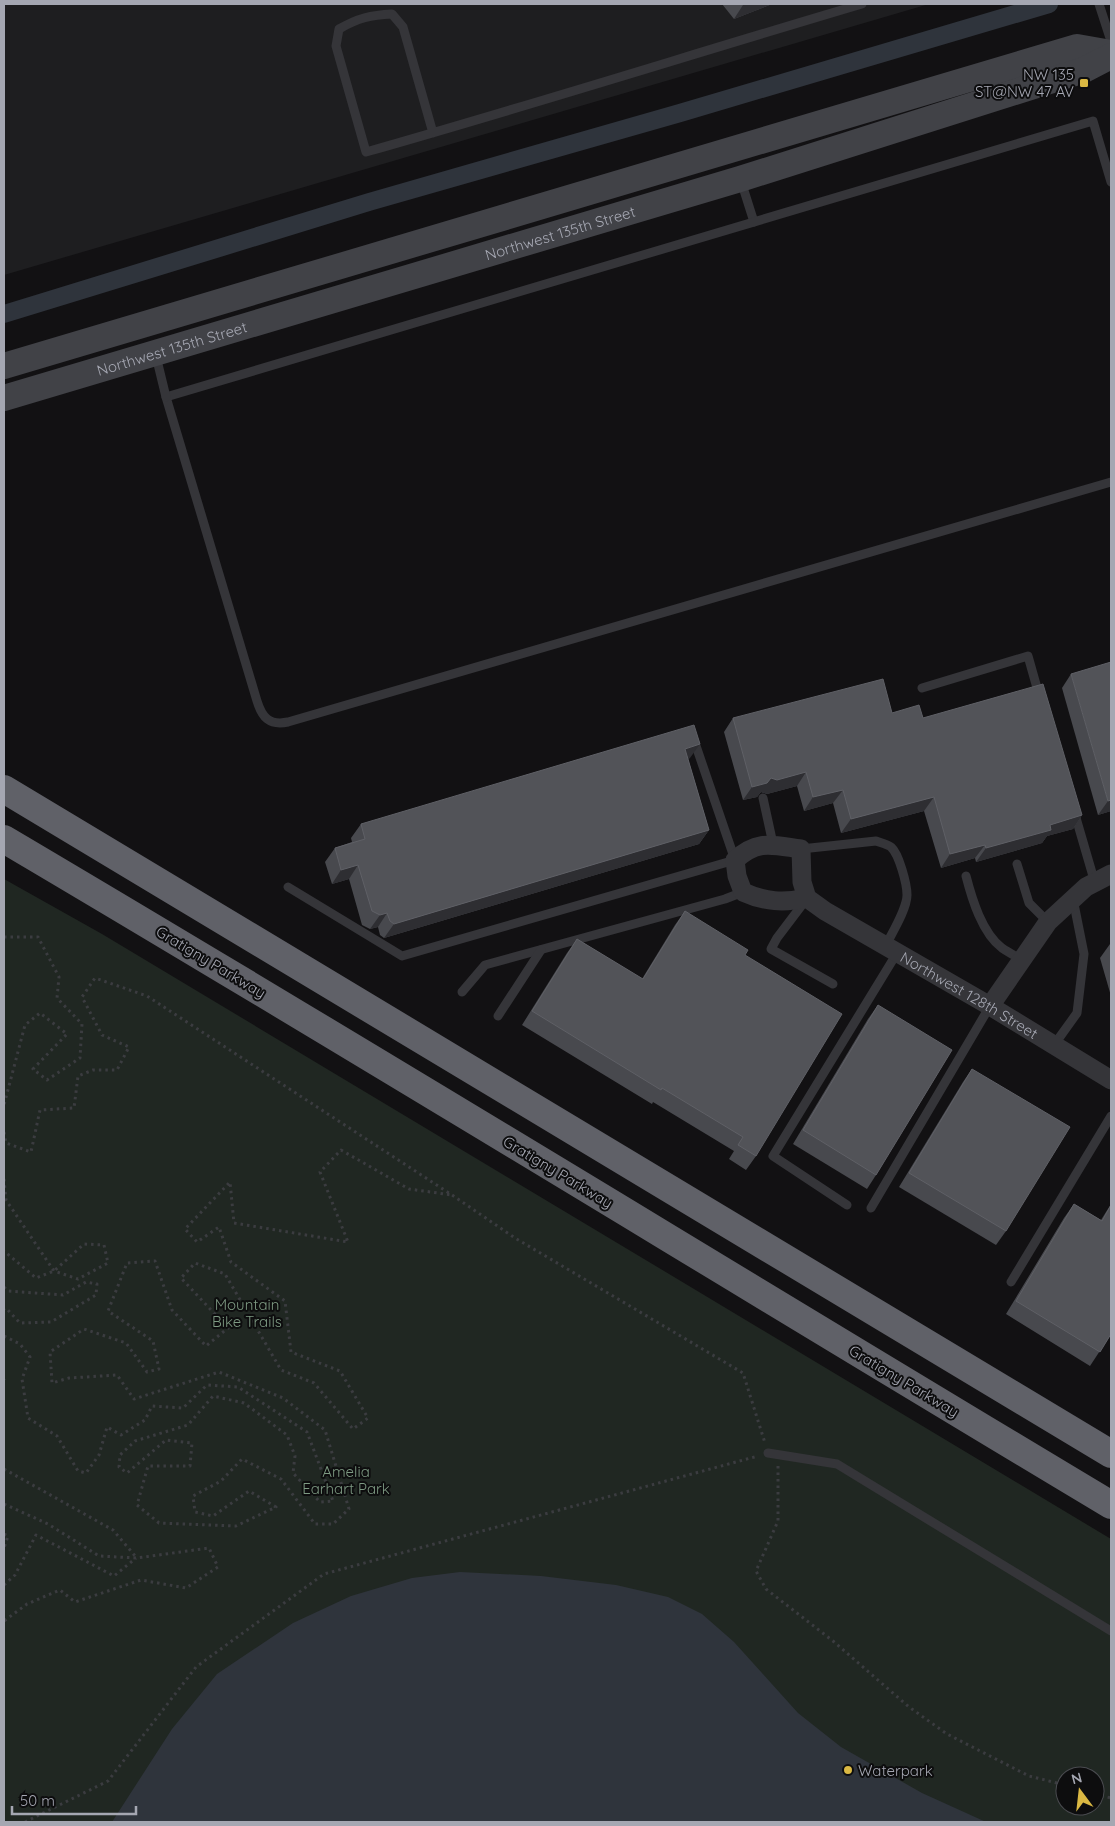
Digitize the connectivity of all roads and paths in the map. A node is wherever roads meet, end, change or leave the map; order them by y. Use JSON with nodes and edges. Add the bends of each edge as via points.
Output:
{"nodes":[{"id":1,"x":862,"y":4,"type":"edge"},
{"id":2,"x":1099,"y":4,"type":"edge"},
{"id":3,"x":1111,"y":42,"type":"edge"},
{"id":4,"x":1111,"y":54,"type":"edge"},
{"id":5,"x":433,"y":133,"type":"junction"},
{"id":6,"x":740,"y":179,"type":"junction"},
{"id":7,"x":1111,"y":182,"type":"edge"},
{"id":8,"x":754,"y":222,"type":"junction"},
{"id":9,"x":147,"y":324,"type":"junction"},
{"id":10,"x":156,"y":354,"type":"junction"},
{"id":11,"x":4,"y":366,"type":"edge"},
{"id":12,"x":166,"y":397,"type":"junction"},
{"id":13,"x":4,"y":398,"type":"edge"},
{"id":14,"x":1111,"y":482,"type":"edge"},
{"id":15,"x":922,"y":688,"type":"dead end"},
{"id":16,"x":1042,"y":703,"type":"edge"},
{"id":17,"x":694,"y":740,"type":"edge"},
{"id":18,"x":4,"y":789,"type":"edge"},
{"id":19,"x":763,"y":798,"type":"edge"},
{"id":20,"x":1070,"y":798,"type":"edge"},
{"id":21,"x":4,"y":839,"type":"edge"},
{"id":22,"x":773,"y":844,"type":"junction"},
{"id":23,"x":801,"y":849,"type":"junction"},
{"id":24,"x":734,"y":860,"type":"junction"},
{"id":25,"x":1017,"y":864,"type":"dead end"},
{"id":26,"x":966,"y":876,"type":"dead end"},
{"id":27,"x":1103,"y":878,"type":"edge"},
{"id":28,"x":288,"y":887,"type":"dead end"},
{"id":29,"x":743,"y":892,"type":"junction"},
{"id":30,"x":807,"y":898,"type":"junction"},
{"id":31,"x":1073,"y":899,"type":"junction"},
{"id":32,"x":1048,"y":922,"type":"junction"},
{"id":33,"x":4,"y":937,"type":"edge"},
{"id":34,"x":891,"y":949,"type":"junction"},
{"id":35,"x":541,"y":950,"type":"junction"},
{"id":36,"x":1022,"y":960,"type":"junction"},
{"id":37,"x":833,"y":984,"type":"dead end"},
{"id":38,"x":462,"y":992,"type":"dead end"},
{"id":39,"x":990,"y":1006,"type":"junction"},
{"id":40,"x":498,"y":1016,"type":"dead end"},
{"id":41,"x":1054,"y":1045,"type":"junction"},
{"id":42,"x":1111,"y":1080,"type":"edge"},
{"id":43,"x":4,"y":1105,"type":"edge"},
{"id":44,"x":1111,"y":1116,"type":"edge"},
{"id":45,"x":4,"y":1132,"type":"edge"},
{"id":46,"x":4,"y":1179,"type":"edge"},
{"id":47,"x":452,"y":1195,"type":"junction"},
{"id":48,"x":847,"y":1205,"type":"dead end"},
{"id":49,"x":871,"y":1208,"type":"dead end"},
{"id":50,"x":4,"y":1251,"type":"edge"},
{"id":51,"x":54,"y":1271,"type":"junction"},
{"id":52,"x":1011,"y":1282,"type":"dead end"},
{"id":53,"x":4,"y":1287,"type":"edge"},
{"id":54,"x":4,"y":1308,"type":"edge"},
{"id":55,"x":4,"y":1336,"type":"edge"},
{"id":56,"x":768,"y":1454,"type":"junction"},
{"id":57,"x":1111,"y":1454,"type":"edge"},
{"id":58,"x":778,"y":1455,"type":"junction"},
{"id":59,"x":4,"y":1469,"type":"edge"},
{"id":60,"x":4,"y":1504,"type":"edge"},
{"id":61,"x":1111,"y":1505,"type":"edge"},
{"id":62,"x":4,"y":1534,"type":"edge"},
{"id":63,"x":4,"y":1548,"type":"edge"},
{"id":64,"x":136,"y":1558,"type":"junction"},
{"id":65,"x":4,"y":1585,"type":"edge"},
{"id":66,"x":4,"y":1621,"type":"edge"},
{"id":67,"x":1111,"y":1631,"type":"edge"},
{"id":68,"x":1055,"y":1783,"type":"edge"},
{"id":69,"x":25,"y":1822,"type":"edge"}],
"edges":[{"from":1,"to":5,"type":"lane"},
{"from":2,"to":3,"type":"lane"},
{"from":4,"to":6,"type":"main road","name":"Northwest 135th Street","via":[[1084,70]]},
{"from":4,"to":9,"type":"main road","name":"Northwest 135th Street","via":[[1077,47]]},
{"from":5,"to":5,"type":"lane","via":[[366,152],[336,46],[339,29],[370,15],[392,14],[403,27]]},
{"from":6,"to":8,"type":"lane"},
{"from":6,"to":10,"type":"main road","name":"Northwest 135th Street"},
{"from":7,"to":8,"type":"lane","via":[[1093,121]]},
{"from":8,"to":12,"type":"lane"},
{"from":9,"to":10,"type":"main road"},
{"from":9,"to":11,"type":"main road","name":"Northwest 135th Street"},
{"from":10,"to":12,"type":"lane"},
{"from":10,"to":13,"type":"main road","name":"Northwest 135th Street"},
{"from":12,"to":14,"type":"lane","via":[[260,710],[267,719],[279,723]]},
{"from":15,"to":16,"type":"lane","via":[[1028,656]]},
{"from":17,"to":24,"type":"lane"},
{"from":18,"to":57,"type":"highway"},
{"from":19,"to":22,"type":"lane"},
{"from":20,"to":27,"type":"lane"},
{"from":21,"to":61,"type":"highway","name":"Gratigny Parkway"},
{"from":22,"to":23,"type":"street"},
{"from":22,"to":24,"type":"street","via":[[756,845]]},
{"from":23,"to":30,"type":"street","via":[[802,882]]},
{"from":23,"to":34,"type":"lane","via":[[876,841],[892,848],[897,855],[907,895]]},
{"from":24,"to":28,"type":"lane","via":[[402,956]]},
{"from":24,"to":29,"type":"street"},
{"from":25,"to":32,"type":"lane","via":[[1029,903]]},
{"from":26,"to":36,"type":"lane","via":[[984,924],[1000,947]]},
{"from":27,"to":31,"type":"street"},
{"from":29,"to":30,"type":"street","via":[[770,902]]},
{"from":29,"to":35,"type":"lane"},
{"from":30,"to":34,"type":"street","name":"Northwest 128th Street"},
{"from":30,"to":37,"type":"lane","via":[[771,949]]},
{"from":31,"to":32,"type":"street"},
{"from":31,"to":41,"type":"lane","via":[[1084,954],[1077,1013]]},
{"from":32,"to":36,"type":"street"},
{"from":33,"to":43,"type":"path","via":[[38,937],[59,977],[57,998],[82,1024],[80,1058],[47,1080],[33,1069],[67,1034],[40,1013],[25,1025]]},
{"from":34,"to":39,"type":"street","name":"Northwest 128th Street"},
{"from":34,"to":48,"type":"lane","via":[[773,1156]]},
{"from":35,"to":38,"type":"lane","via":[[485,965]]},
{"from":35,"to":40,"type":"lane"},
{"from":36,"to":39,"type":"street"},
{"from":39,"to":41,"type":"street","name":"Northwest 128th Street"},
{"from":39,"to":49,"type":"lane"},
{"from":41,"to":42,"type":"street","name":"Northwest 128th Street"},
{"from":44,"to":52,"type":"lane"},
{"from":45,"to":47,"type":"path","via":[[6,1143],[31,1152],[40,1110],[74,1108],[78,1076],[93,1070],[117,1070],[129,1047],[102,1035],[82,997],[95,978],[147,996]]},
{"from":46,"to":51,"type":"path","via":[[6,1200]]},
{"from":47,"to":55,"type":"path","via":[[409,1189],[342,1150],[320,1172],[348,1242],[234,1223],[230,1182],[186,1228],[197,1242],[219,1226],[231,1262],[285,1301],[291,1352],[340,1371],[368,1418],[353,1429],[314,1383],[281,1370],[226,1274],[195,1263],[181,1278],[228,1328],[206,1346],[172,1310],[156,1261],[127,1263],[108,1311],[153,1341],[159,1369],[147,1372],[126,1343],[84,1329],[50,1352],[52,1383],[69,1378],[116,1375],[134,1399],[219,1372],[283,1398],[325,1430],[349,1509],[333,1524],[315,1524],[281,1479],[242,1460],[221,1481],[193,1496],[195,1512],[213,1516],[249,1491],[276,1507],[236,1526],[159,1523],[137,1505],[148,1466],[190,1466],[192,1443],[166,1440],[127,1473],[119,1467],[120,1455],[135,1441],[188,1425],[213,1396],[244,1403],[287,1435],[295,1456],[293,1473],[320,1502],[333,1501],[307,1432],[238,1387],[207,1385],[183,1408],[152,1406],[146,1420],[121,1435],[107,1427],[100,1455],[86,1473],[78,1471],[57,1436],[28,1418],[22,1379],[30,1357],[20,1344]]},
{"from":47,"to":56,"type":"path","via":[[515,1238],[744,1373]]},
{"from":50,"to":51,"type":"path","via":[[36,1278]]},
{"from":51,"to":51,"type":"path","via":[[84,1244],[104,1245],[108,1263],[78,1279]]},
{"from":53,"to":54,"type":"path","via":[[8,1291],[63,1295],[86,1282],[97,1284],[96,1295],[51,1322],[20,1323]]},
{"from":56,"to":58,"type":"lane"},
{"from":56,"to":69,"type":"path","via":[[324,1574],[196,1667],[108,1781]]},
{"from":58,"to":67,"type":"lane","via":[[837,1464]]},
{"from":58,"to":68,"type":"path","via":[[778,1521],[756,1571],[766,1589],[833,1641],[909,1707],[947,1734],[1029,1776]]},
{"from":59,"to":64,"type":"path","via":[[113,1530]]},
{"from":60,"to":64,"type":"path","via":[[48,1524],[99,1556]]},
{"from":62,"to":63,"type":"path","via":[[8,1536]]},
{"from":64,"to":65,"type":"path","via":[[114,1576],[36,1535],[15,1574]]},
{"from":64,"to":66,"type":"path","via":[[209,1548],[218,1567],[186,1588],[140,1580],[75,1602],[60,1590],[27,1604]]}]}
